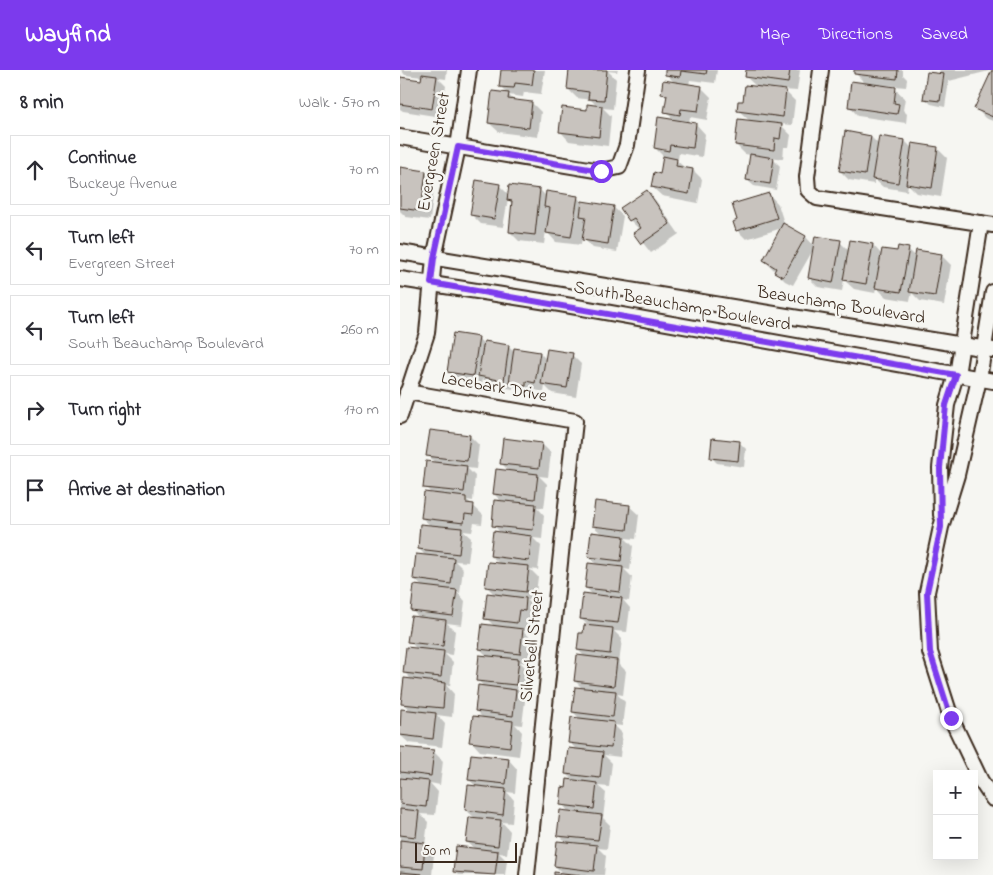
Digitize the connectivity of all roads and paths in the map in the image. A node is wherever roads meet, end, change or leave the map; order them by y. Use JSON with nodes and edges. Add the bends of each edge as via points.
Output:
{"nodes":[{"id":1,"x":468,"y":70,"type":"edge"},
{"id":2,"x":638,"y":70,"type":"edge"},
{"id":3,"x":821,"y":70,"type":"edge"},
{"id":4,"x":400,"y":137,"type":"edge"},
{"id":5,"x":458,"y":147,"type":"junction"},
{"id":6,"x":987,"y":224,"type":"edge"},
{"id":7,"x":400,"y":252,"type":"edge"},
{"id":8,"x":434,"y":258,"type":"junction"},
{"id":9,"x":400,"y":279,"type":"edge"},
{"id":10,"x":431,"y":283,"type":"junction"},
{"id":11,"x":993,"y":292,"type":"edge"},
{"id":12,"x":682,"y":299,"type":"joint"},
{"id":13,"x":961,"y":345,"type":"junction"},
{"id":14,"x":988,"y":349,"type":"edge"},
{"id":15,"x":956,"y":375,"type":"junction"},
{"id":16,"x":986,"y":380,"type":"edge"},
{"id":17,"x":407,"y":392,"type":"junction"},
{"id":18,"x":400,"y":416,"type":"edge"},
{"id":19,"x":575,"y":421,"type":"joint"},
{"id":20,"x":941,"y":527,"type":"junction"},
{"id":21,"x":993,"y":799,"type":"edge"},
{"id":22,"x":527,"y":875,"type":"edge"}],
"edges":[{"from":1,"to":5,"type":"street","name":"Evergreen Street"},
{"from":2,"to":5,"type":"street","via":[[627,145],[618,167],[601,171]]},
{"from":3,"to":6,"type":"street","via":[[808,190],[817,198]]},
{"from":4,"to":5,"type":"street"},
{"from":5,"to":8,"type":"street","name":"Evergreen Street"},
{"from":6,"to":13,"type":"street"},
{"from":7,"to":8,"type":"street","name":"South Beauchamp Boulevard"},
{"from":8,"to":10,"type":"street","name":"Evergreen Street"},
{"from":8,"to":12,"type":"street","name":"South Beauchamp Boulevard"},
{"from":9,"to":10,"type":"street","name":"South Beauchamp Boulevard"},
{"from":10,"to":15,"type":"street","name":"South Beauchamp Boulevard"},
{"from":10,"to":17,"type":"street","name":"Evergreen Street","via":[[427,334]]},
{"from":11,"to":14,"type":"street"},
{"from":12,"to":13,"type":"street","name":"Beauchamp Boulevard"},
{"from":13,"to":14,"type":"street","name":"Beauchamp Boulevard"},
{"from":13,"to":15,"type":"street"},
{"from":14,"to":16,"type":"street"},
{"from":15,"to":16,"type":"street"},
{"from":15,"to":20,"type":"street","via":[[946,405],[940,468]]},
{"from":16,"to":20,"type":"street"},
{"from":17,"to":18,"type":"street","name":"Evergreen Street"},
{"from":17,"to":19,"type":"street","name":"Lacebark Drive"},
{"from":19,"to":22,"type":"street","name":"Silverbell Street"},
{"from":20,"to":21,"type":"street","via":[[927,592],[930,652],[951,718]]}]}
